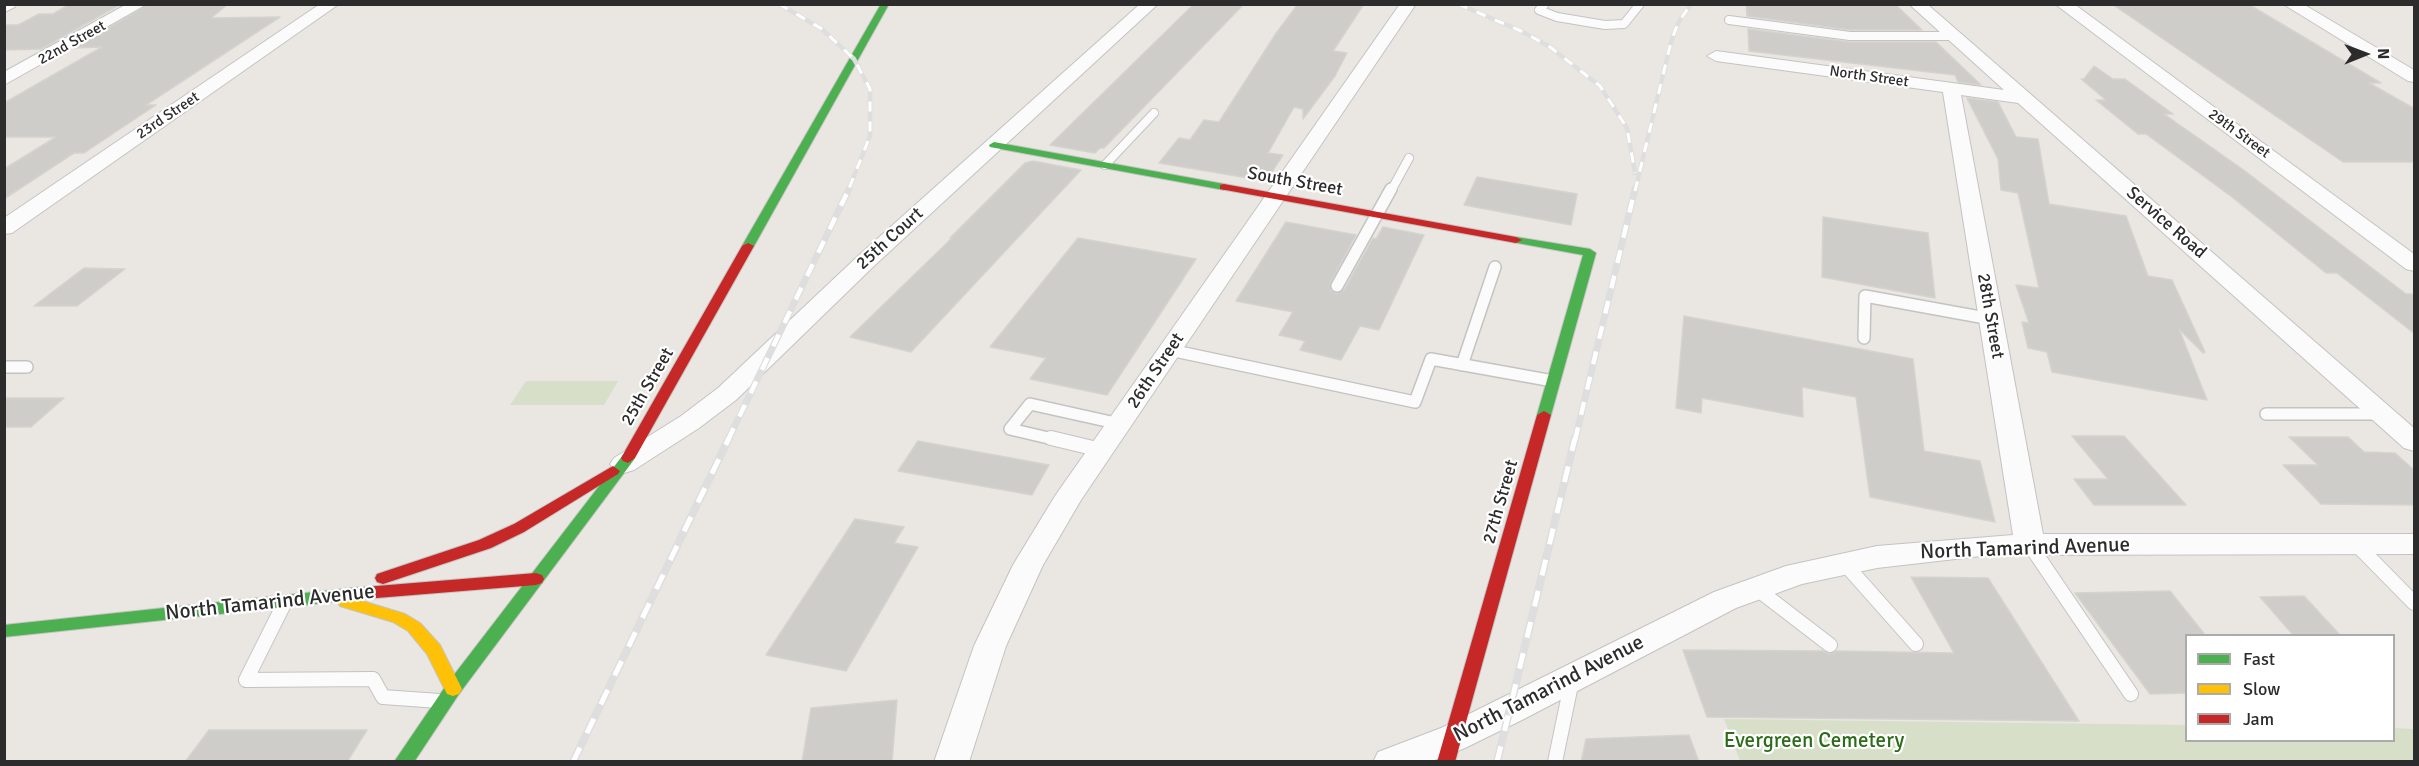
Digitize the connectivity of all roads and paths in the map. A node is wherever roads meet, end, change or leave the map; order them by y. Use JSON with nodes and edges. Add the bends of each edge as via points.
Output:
{"nodes":[{"id":1,"x":12,"y":4,"type":"edge"},
{"id":2,"x":139,"y":4,"type":"edge"},
{"id":3,"x":331,"y":4,"type":"edge"},
{"id":4,"x":885,"y":4,"type":"edge"},
{"id":5,"x":1150,"y":4,"type":"edge"},
{"id":6,"x":1408,"y":4,"type":"edge"},
{"id":7,"x":1545,"y":4,"type":"edge"},
{"id":8,"x":1640,"y":4,"type":"edge"},
{"id":9,"x":1917,"y":4,"type":"edge"},
{"id":10,"x":2063,"y":4,"type":"edge"},
{"id":11,"x":2291,"y":4,"type":"edge"},
{"id":12,"x":4,"y":8,"type":"edge"},
{"id":13,"x":1729,"y":20,"type":"dead end"},
{"id":14,"x":1952,"y":36,"type":"junction"},
{"id":15,"x":1716,"y":56,"type":"dead end"},
{"id":16,"x":2415,"y":77,"type":"edge"},
{"id":17,"x":4,"y":80,"type":"edge"},
{"id":18,"x":1951,"y":88,"type":"junction"},
{"id":19,"x":2023,"y":98,"type":"junction"},
{"id":20,"x":1154,"y":113,"type":"dead end"},
{"id":21,"x":994,"y":145,"type":"junction"},
{"id":22,"x":1409,"y":158,"type":"dead end"},
{"id":23,"x":1106,"y":165,"type":"junction"},
{"id":24,"x":1276,"y":196,"type":"junction"},
{"id":25,"x":1376,"y":214,"type":"junction"},
{"id":26,"x":4,"y":228,"type":"edge"},
{"id":27,"x":1590,"y":253,"type":"joint"},
{"id":28,"x":2415,"y":264,"type":"edge"},
{"id":29,"x":1495,"y":267,"type":"dead end"},
{"id":30,"x":1337,"y":286,"type":"dead end"},
{"id":31,"x":1991,"y":319,"type":"junction"},
{"id":32,"x":1864,"y":338,"type":"dead end"},
{"id":33,"x":1170,"y":350,"type":"junction"},
{"id":34,"x":1462,"y":364,"type":"junction"},
{"id":35,"x":4,"y":367,"type":"edge"},
{"id":36,"x":27,"y":367,"type":"dead end"},
{"id":37,"x":1554,"y":381,"type":"junction"},
{"id":38,"x":2266,"y":414,"type":"dead end"},
{"id":39,"x":2383,"y":414,"type":"junction"},
{"id":40,"x":1120,"y":424,"type":"junction"},
{"id":41,"x":2415,"y":442,"type":"edge"},
{"id":42,"x":1101,"y":450,"type":"junction"},
{"id":43,"x":624,"y":464,"type":"junction"},
{"id":44,"x":2415,"y":544,"type":"edge"},
{"id":45,"x":2030,"y":545,"type":"junction"},
{"id":46,"x":2358,"y":546,"type":"junction"},
{"id":47,"x":1845,"y":564,"type":"junction"},
{"id":48,"x":536,"y":579,"type":"junction"},
{"id":49,"x":1757,"y":589,"type":"junction"},
{"id":50,"x":327,"y":596,"type":"junction"},
{"id":51,"x":285,"y":601,"type":"junction"},
{"id":52,"x":2415,"y":603,"type":"edge"},
{"id":53,"x":4,"y":631,"type":"edge"},
{"id":54,"x":1916,"y":644,"type":"dead end"},
{"id":55,"x":1830,"y":645,"type":"dead end"},
{"id":56,"x":1572,"y":678,"type":"junction"},
{"id":57,"x":2131,"y":694,"type":"dead end"},
{"id":58,"x":449,"y":695,"type":"junction"},
{"id":59,"x":1449,"y":750,"type":"edge"},
{"id":60,"x":403,"y":762,"type":"edge"},
{"id":61,"x":951,"y":762,"type":"edge"},
{"id":62,"x":1390,"y":762,"type":"edge"},
{"id":63,"x":1555,"y":762,"type":"edge"}],
"edges":[{"from":1,"to":12,"type":"lane"},
{"from":2,"to":17,"type":"street","name":"22nd Street"},
{"from":3,"to":26,"type":"street","name":"23rd Street"},
{"from":4,"to":43,"type":"street","name":"25th Street"},
{"from":5,"to":21,"type":"street","name":"25th Court"},
{"from":6,"to":24,"type":"street","name":"26th Street"},
{"from":7,"to":8,"type":"lane","via":[[1539,10],[1605,25],[1624,24]]},
{"from":9,"to":14,"type":"street","name":"Service Road"},
{"from":10,"to":28,"type":"street","name":"29th Street"},
{"from":11,"to":16,"type":"street"},
{"from":13,"to":14,"type":"lane","via":[[1850,36]]},
{"from":14,"to":19,"type":"street","name":"Service Road"},
{"from":15,"to":18,"type":"street","name":"North Street"},
{"from":18,"to":19,"type":"street","name":"North Street"},
{"from":18,"to":31,"type":"street","name":"28th Street"},
{"from":19,"to":39,"type":"street","name":"Service Road"},
{"from":20,"to":23,"type":"lane"},
{"from":21,"to":23,"type":"street","name":"South Street"},
{"from":21,"to":43,"type":"street","name":"25th Court","via":[[727,394]]},
{"from":22,"to":25,"type":"lane"},
{"from":23,"to":24,"type":"street","name":"South Street"},
{"from":24,"to":25,"type":"street","name":"South Street"},
{"from":24,"to":33,"type":"street","name":"26th Street"},
{"from":25,"to":27,"type":"street","name":"South Street"},
{"from":25,"to":30,"type":"lane"},
{"from":27,"to":37,"type":"street","name":"27th Street"},
{"from":29,"to":34,"type":"lane"},
{"from":31,"to":32,"type":"lane","via":[[1865,296]]},
{"from":31,"to":45,"type":"street","name":"28th Street"},
{"from":33,"to":34,"type":"lane","via":[[1415,402],[1431,359]]},
{"from":33,"to":40,"type":"street","name":"26th Street"},
{"from":34,"to":37,"type":"lane"},
{"from":35,"to":36,"type":"lane"},
{"from":37,"to":59,"type":"street","name":"27th Street"},
{"from":38,"to":39,"type":"lane"},
{"from":39,"to":41,"type":"street","name":"Service Road"},
{"from":40,"to":42,"type":"street","name":"26th Street"},
{"from":40,"to":42,"type":"lane","via":[[1030,404],[1010,429]]},
{"from":42,"to":61,"type":"street","name":"26th Street","via":[[1028,566],[990,646]]},
{"from":43,"to":48,"type":"street","name":"25th Street"},
{"from":43,"to":50,"type":"street","via":[[519,528],[485,544]]},
{"from":44,"to":46,"type":"street","name":"North Tamarind Avenue"},
{"from":45,"to":46,"type":"street","name":"North Tamarind Avenue"},
{"from":45,"to":47,"type":"street","name":"North Tamarind Avenue","via":[[1932,549]]},
{"from":45,"to":57,"type":"lane"},
{"from":46,"to":52,"type":"lane"},
{"from":47,"to":49,"type":"street","name":"North Tamarind Avenue","via":[[1797,574]]},
{"from":47,"to":54,"type":"lane"},
{"from":48,"to":50,"type":"street","name":"North Tamarind Avenue"},
{"from":48,"to":58,"type":"street","name":"25th Street"},
{"from":49,"to":55,"type":"lane"},
{"from":49,"to":56,"type":"street","name":"North Tamarind Avenue","via":[[1725,600]]},
{"from":50,"to":51,"type":"street","name":"North Tamarind Avenue"},
{"from":50,"to":58,"type":"street","via":[[399,618],[414,627],[434,650]]},
{"from":51,"to":53,"type":"street","name":"North Tamarind Avenue"},
{"from":51,"to":58,"type":"lane","via":[[246,680],[373,679],[383,697]]},
{"from":56,"to":59,"type":"street","name":"North Tamarind Avenue"},
{"from":56,"to":63,"type":"lane"},
{"from":58,"to":60,"type":"street","name":"25th Street"},
{"from":59,"to":62,"type":"street","name":"North Tamarind Avenue"}]}
